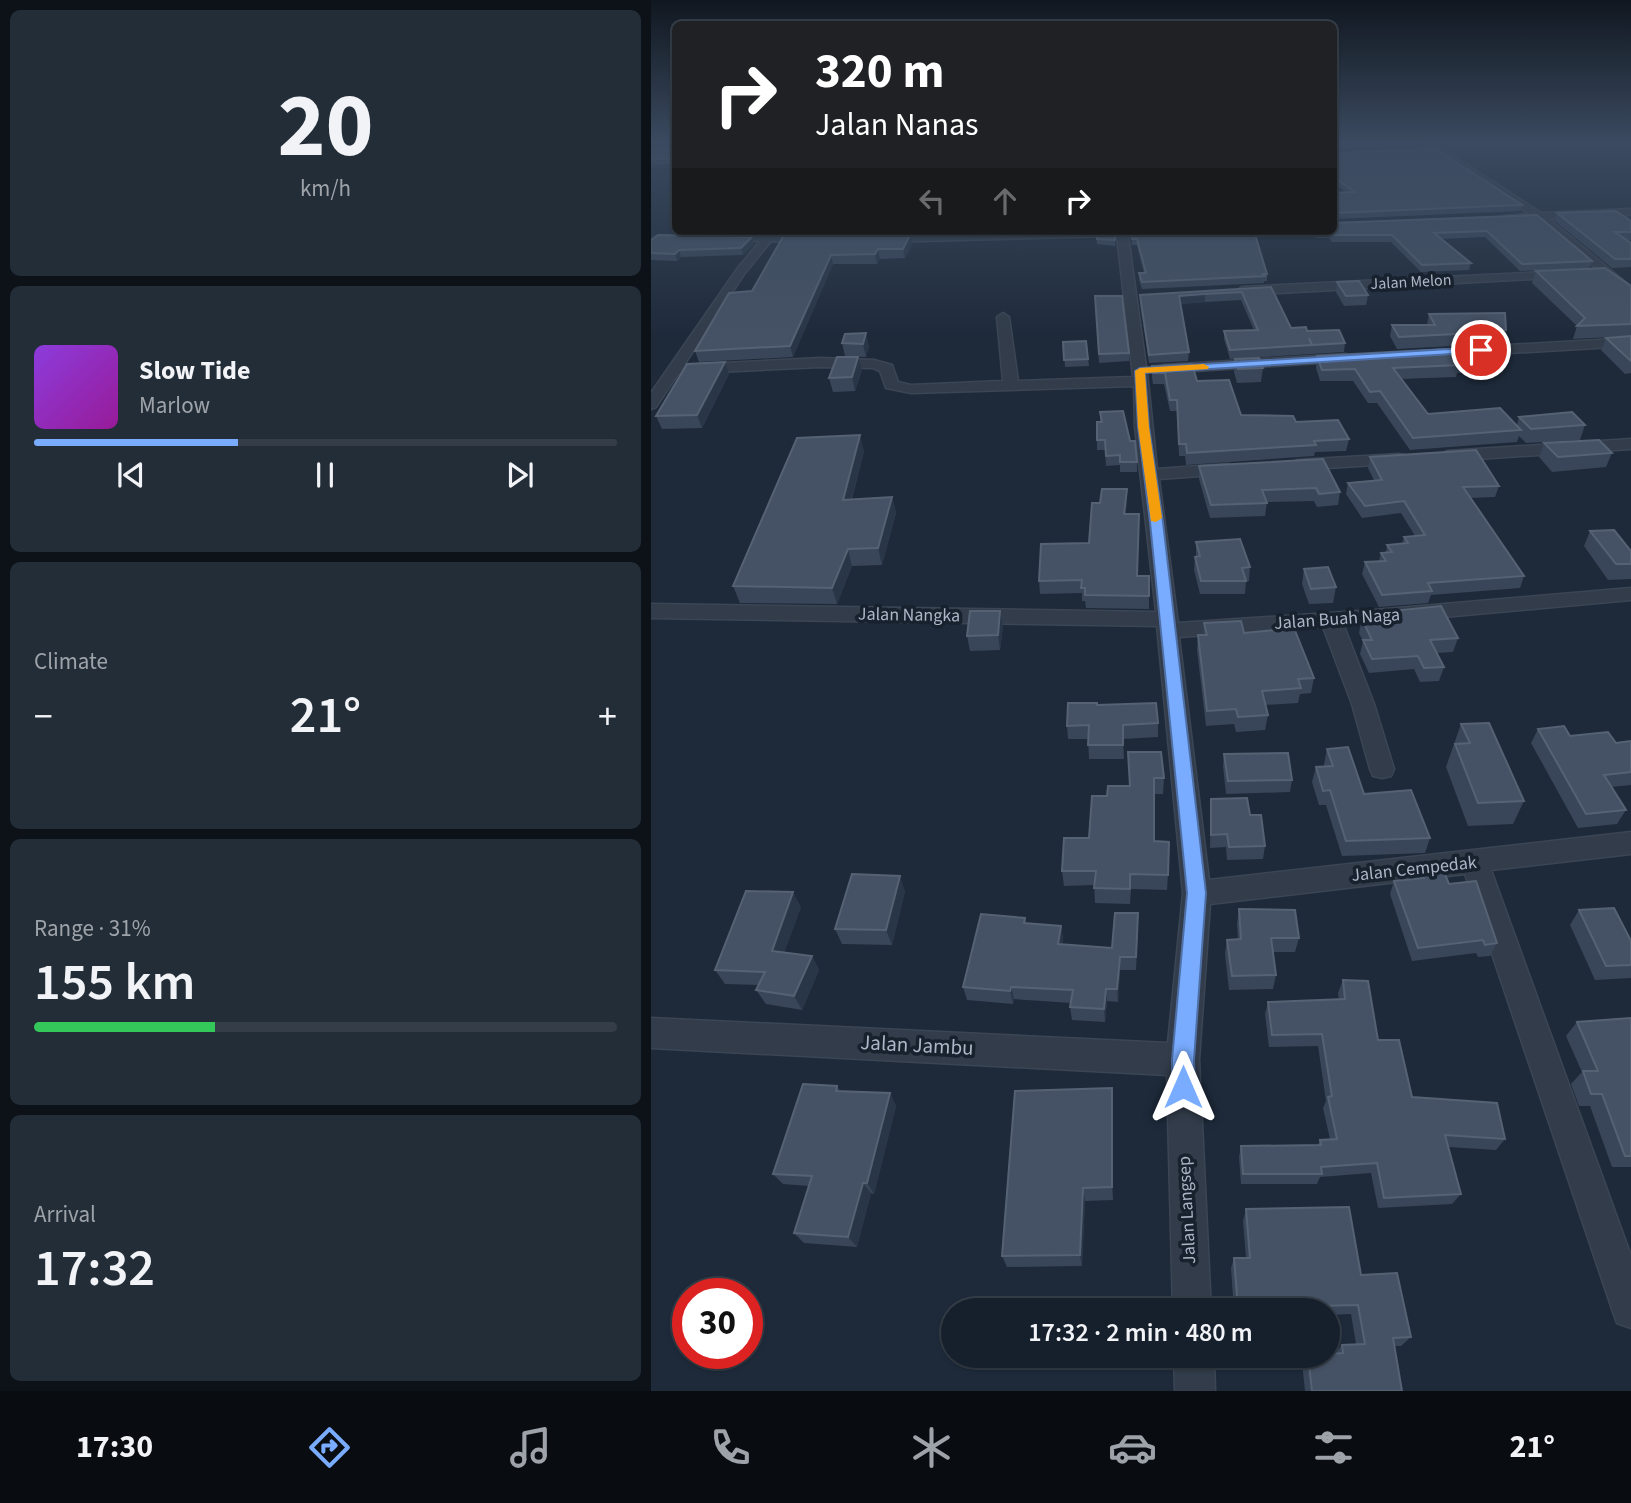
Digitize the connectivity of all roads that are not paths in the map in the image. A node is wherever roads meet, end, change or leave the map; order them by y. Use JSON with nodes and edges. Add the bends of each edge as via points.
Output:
{"nodes":[{"id":1,"x":1525,"y":207,"type":"edge"},
{"id":2,"x":1631,"y":212,"type":"edge"},
{"id":3,"x":1540,"y":217,"type":"junction"},
{"id":4,"x":1499,"y":218,"type":"edge"},
{"id":5,"x":1039,"y":235,"type":"edge"},
{"id":6,"x":1122,"y":235,"type":"edge"},
{"id":7,"x":776,"y":236,"type":"edge"},
{"id":8,"x":703,"y":237,"type":"edge"},
{"id":9,"x":823,"y":239,"type":"edge"},
{"id":10,"x":873,"y":239,"type":"edge"},
{"id":11,"x":1608,"y":273,"type":"junction"},
{"id":12,"x":1225,"y":291,"type":"edge"},
{"id":13,"x":1631,"y":292,"type":"edge"},
{"id":14,"x":1003,"y":317,"type":"dead end"},
{"id":15,"x":1631,"y":342,"type":"edge"},
{"id":16,"x":1449,"y":352,"type":"edge"},
{"id":17,"x":1366,"y":357,"type":"edge"},
{"id":18,"x":672,"y":374,"type":"junction"},
{"id":19,"x":1141,"y":376,"type":"junction"},
{"id":20,"x":651,"y":378,"type":"edge"},
{"id":21,"x":1011,"y":387,"type":"junction"},
{"id":22,"x":651,"y":404,"type":"edge"},
{"id":23,"x":1631,"y":444,"type":"edge"},
{"id":24,"x":1284,"y":466,"type":"edge"},
{"id":25,"x":1244,"y":468,"type":"edge"},
{"id":26,"x":1151,"y":474,"type":"junction"},
{"id":27,"x":1631,"y":594,"type":"edge"},
{"id":28,"x":651,"y":611,"type":"edge"},
{"id":29,"x":1331,"y":620,"type":"junction"},
{"id":30,"x":1168,"y":625,"type":"junction"},
{"id":31,"x":1382,"y":769,"type":"dead end"},
{"id":32,"x":1631,"y":843,"type":"edge"},
{"id":33,"x":1475,"y":863,"type":"junction"},
{"id":34,"x":1197,"y":893,"type":"junction"},
{"id":35,"x":651,"y":1032,"type":"edge"},
{"id":36,"x":1183,"y":1060,"type":"junction"},
{"id":37,"x":1192,"y":1298,"type":"edge"},
{"id":38,"x":1631,"y":1309,"type":"edge"},
{"id":39,"x":1194,"y":1368,"type":"edge"},
{"id":40,"x":1195,"y":1391,"type":"edge"}],
"edges":[{"from":1,"to":3,"type":"street"},
{"from":2,"to":3,"type":"street"},
{"from":3,"to":4,"type":"street"},
{"from":3,"to":11,"type":"street"},
{"from":5,"to":10,"type":"street"},
{"from":6,"to":19,"type":"street","name":"Jalan Langsep","via":[[1137,296]]},
{"from":7,"to":8,"type":"street"},
{"from":7,"to":9,"type":"street"},
{"from":7,"to":18,"type":"street","via":[[741,271]]},
{"from":11,"to":12,"type":"street","name":"Jalan Melon"},
{"from":11,"to":13,"type":"street"},
{"from":14,"to":21,"type":"street"},
{"from":15,"to":16,"type":"street"},
{"from":17,"to":19,"type":"street"},
{"from":18,"to":20,"type":"street"},
{"from":18,"to":21,"type":"street","via":[[781,363],[869,363],[887,368],[888,382],[897,388]]},
{"from":18,"to":22,"type":"street"},
{"from":19,"to":21,"type":"street"},
{"from":19,"to":26,"type":"street","name":"Jalan Langsep"},
{"from":23,"to":24,"type":"street"},
{"from":25,"to":26,"type":"street"},
{"from":26,"to":30,"type":"street","name":"Jalan Langsep"},
{"from":27,"to":29,"type":"street","name":"Jalan Buah Naga"},
{"from":28,"to":30,"type":"street","name":"Jalan Nangka"},
{"from":29,"to":30,"type":"street","name":"Jalan Buah Naga"},
{"from":29,"to":31,"type":"street"},
{"from":30,"to":34,"type":"street","name":"Jalan Langsep"},
{"from":32,"to":33,"type":"street","name":"Jalan Cempedak"},
{"from":33,"to":34,"type":"street","name":"Jalan Cempedak"},
{"from":33,"to":38,"type":"street"},
{"from":34,"to":36,"type":"street","name":"Jalan Langsep"},
{"from":35,"to":36,"type":"street","name":"Jalan Jambu"},
{"from":36,"to":37,"type":"street","name":"Jalan Langsep"},
{"from":39,"to":40,"type":"street"}]}
